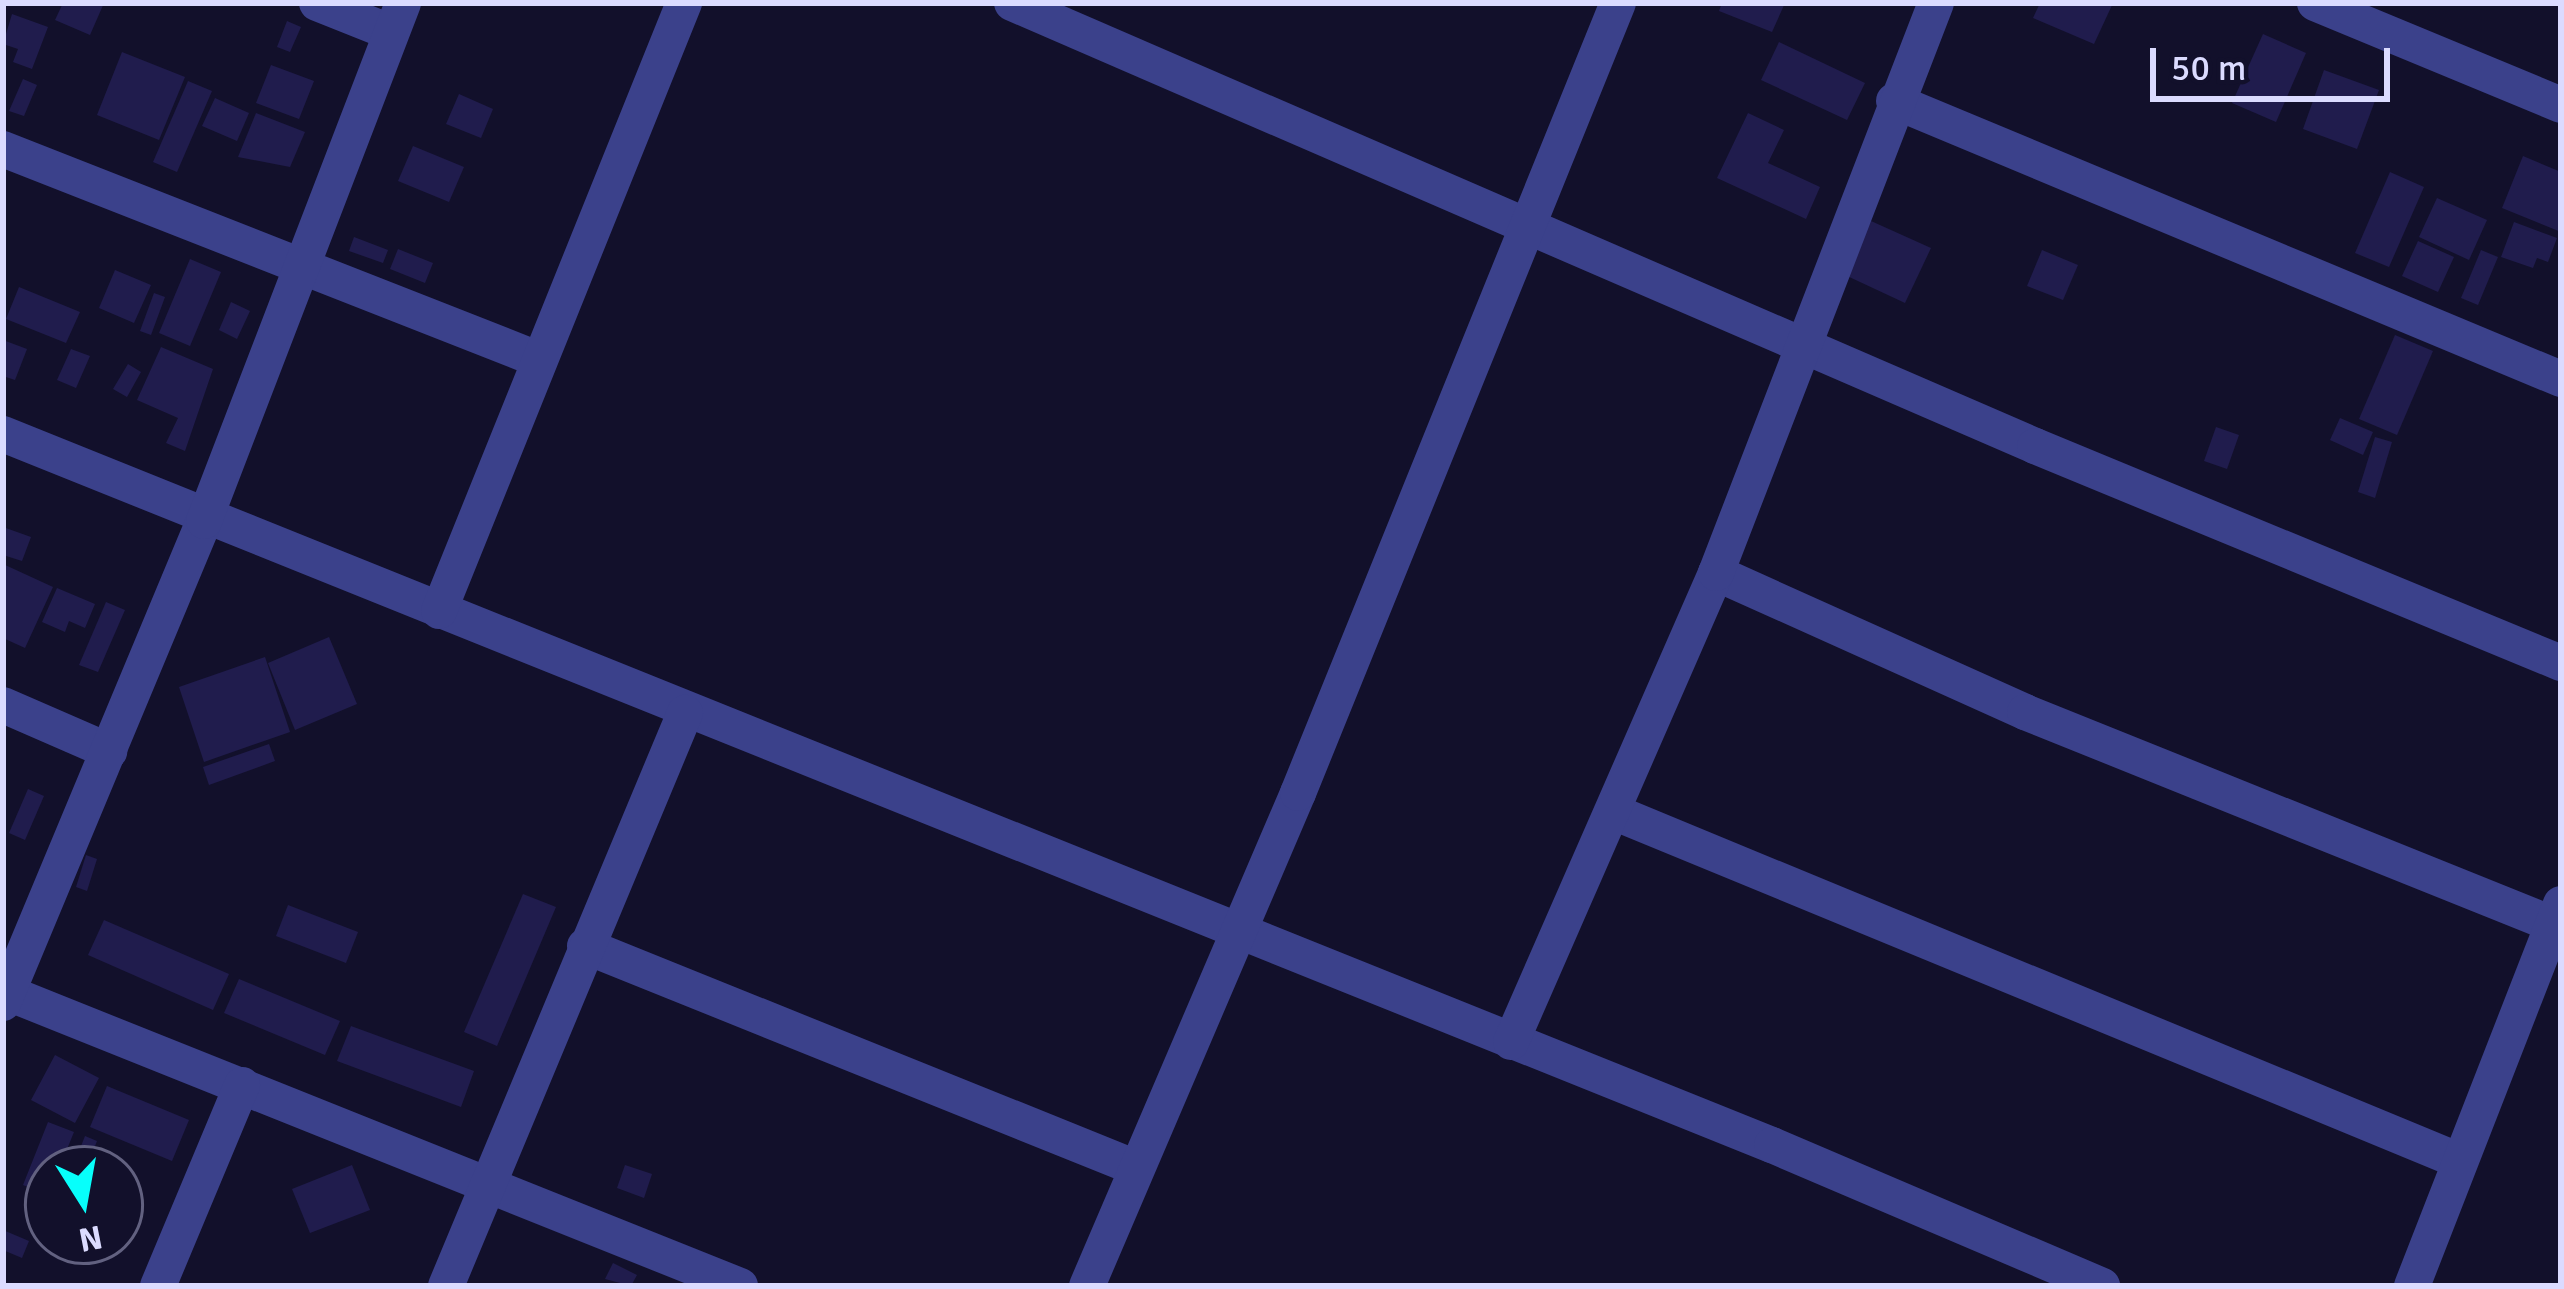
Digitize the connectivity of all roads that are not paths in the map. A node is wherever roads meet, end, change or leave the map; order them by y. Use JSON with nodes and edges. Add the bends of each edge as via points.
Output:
{"nodes":[{"id":1,"x":317,"y":3,"type":"edge"},
{"id":2,"x":684,"y":3,"type":"edge"},
{"id":3,"x":1012,"y":3,"type":"edge"},
{"id":4,"x":1618,"y":3,"type":"edge"},
{"id":5,"x":1936,"y":3,"type":"edge"},
{"id":6,"x":2315,"y":3,"type":"edge"},
{"id":7,"x":396,"y":17,"type":"edge"},
{"id":8,"x":1894,"y":101,"type":"junction"},
{"id":9,"x":2561,"y":105,"type":"edge"},
{"id":10,"x":3,"y":149,"type":"edge"},
{"id":11,"x":1529,"y":227,"type":"junction"},
{"id":12,"x":298,"y":266,"type":"junction"},
{"id":13,"x":1802,"y":345,"type":"junction"},
{"id":14,"x":535,"y":358,"type":"junction"},
{"id":15,"x":2561,"y":379,"type":"edge"},
{"id":16,"x":3,"y":434,"type":"edge"},
{"id":17,"x":204,"y":521,"type":"junction"},
{"id":18,"x":1716,"y":573,"type":"junction"},
{"id":19,"x":439,"y":611,"type":"junction"},
{"id":20,"x":2561,"y":664,"type":"edge"},
{"id":21,"x":3,"y":705,"type":"edge"},
{"id":22,"x":685,"y":713,"type":"junction"},
{"id":23,"x":109,"y":752,"type":"junction"},
{"id":24,"x":1616,"y":813,"type":"junction"},
{"id":25,"x":2557,"y":913,"type":"edge"},
{"id":26,"x":1238,"y":931,"type":"junction"},
{"id":27,"x":585,"y":946,"type":"junction"},
{"id":28,"x":4,"y":996,"type":"edge"},
{"id":29,"x":1511,"y":1042,"type":"junction"},
{"id":30,"x":242,"y":1085,"type":"junction"},
{"id":31,"x":2460,"y":1162,"type":"junction"},
{"id":32,"x":1134,"y":1168,"type":"junction"},
{"id":33,"x":486,"y":1182,"type":"junction"},
{"id":34,"x":158,"y":1286,"type":"edge"},
{"id":35,"x":446,"y":1286,"type":"edge"},
{"id":36,"x":740,"y":1286,"type":"edge"},
{"id":37,"x":1087,"y":1286,"type":"edge"},
{"id":38,"x":2102,"y":1286,"type":"edge"},
{"id":39,"x":2412,"y":1286,"type":"edge"}],
"edges":[{"from":1,"to":7,"type":"street"},
{"from":2,"to":14,"type":"street"},
{"from":3,"to":11,"type":"street"},
{"from":4,"to":11,"type":"street"},
{"from":5,"to":8,"type":"street"},
{"from":6,"to":9,"type":"street"},
{"from":7,"to":12,"type":"street"},
{"from":8,"to":13,"type":"street"},
{"from":8,"to":15,"type":"street"},
{"from":10,"to":12,"type":"street"},
{"from":11,"to":13,"type":"street"},
{"from":11,"to":26,"type":"street"},
{"from":12,"to":14,"type":"street"},
{"from":12,"to":17,"type":"street"},
{"from":13,"to":18,"type":"street"},
{"from":13,"to":20,"type":"street"},
{"from":14,"to":19,"type":"street"},
{"from":16,"to":17,"type":"street"},
{"from":17,"to":19,"type":"street"},
{"from":17,"to":23,"type":"street"},
{"from":18,"to":24,"type":"street"},
{"from":18,"to":25,"type":"street","via":[[2044,720]]},
{"from":19,"to":22,"type":"street"},
{"from":21,"to":23,"type":"street"},
{"from":22,"to":26,"type":"street"},
{"from":22,"to":27,"type":"street"},
{"from":23,"to":28,"type":"street"},
{"from":24,"to":29,"type":"street"},
{"from":24,"to":31,"type":"street"},
{"from":25,"to":31,"type":"street"},
{"from":26,"to":29,"type":"street"},
{"from":26,"to":32,"type":"street"},
{"from":27,"to":32,"type":"street"},
{"from":27,"to":33,"type":"street"},
{"from":28,"to":30,"type":"street"},
{"from":29,"to":38,"type":"street"},
{"from":30,"to":33,"type":"street"},
{"from":30,"to":34,"type":"street"},
{"from":31,"to":39,"type":"street"},
{"from":32,"to":37,"type":"street"},
{"from":33,"to":35,"type":"street"},
{"from":33,"to":36,"type":"street"}]}
